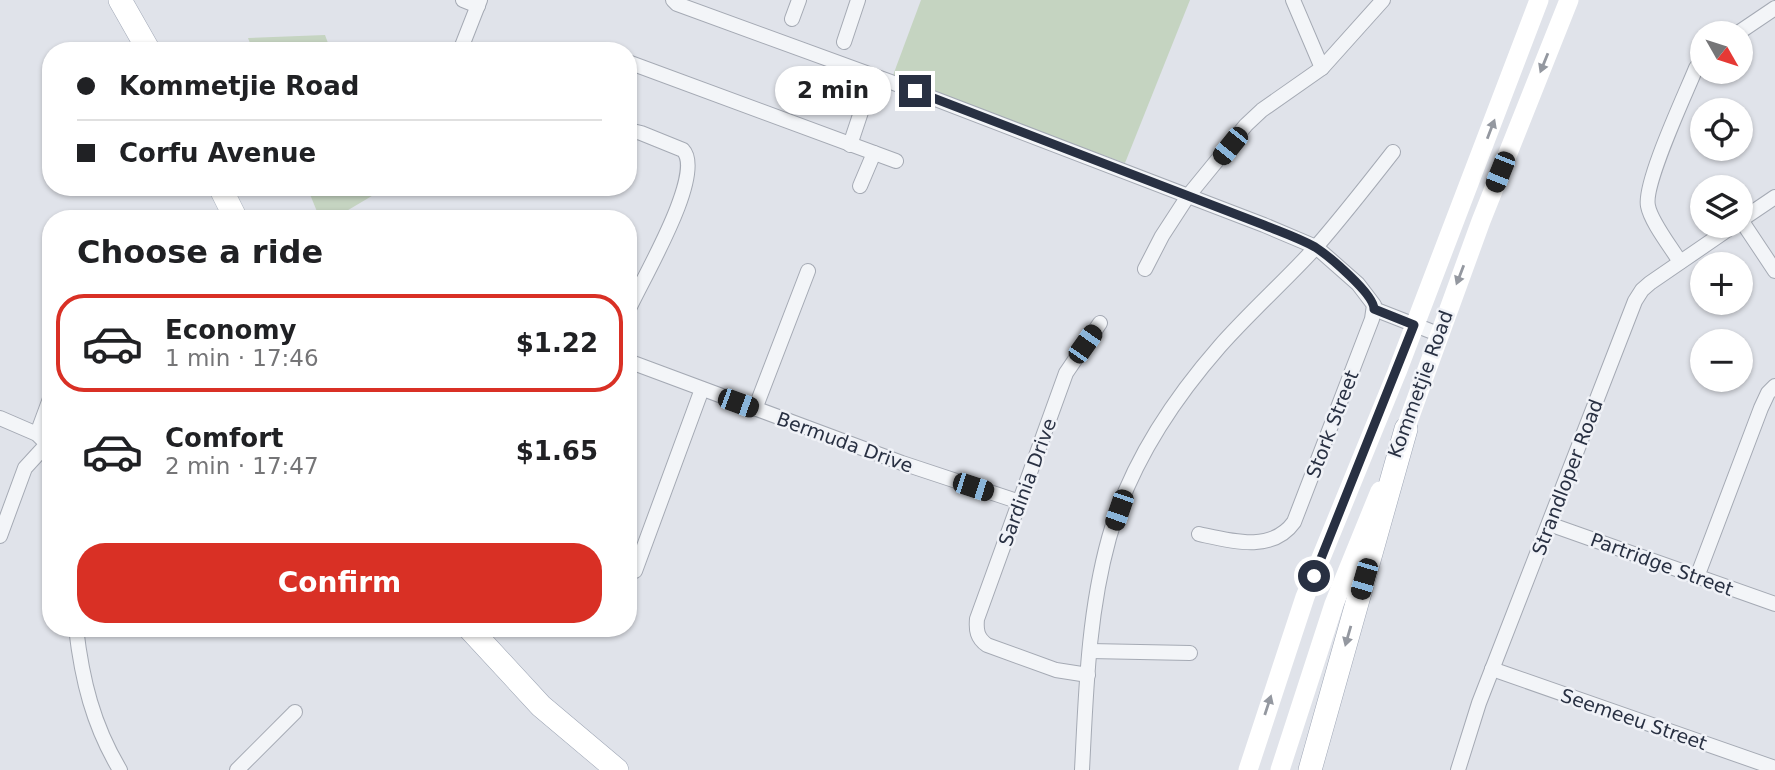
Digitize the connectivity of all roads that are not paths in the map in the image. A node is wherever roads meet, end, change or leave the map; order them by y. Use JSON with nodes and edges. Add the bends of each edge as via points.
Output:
{"nodes":[{"id":1,"x":120,"y":0,"type":"edge"},
{"id":2,"x":463,"y":0,"type":"edge"},
{"id":3,"x":673,"y":0,"type":"edge"},
{"id":4,"x":799,"y":0,"type":"edge"},
{"id":5,"x":858,"y":0,"type":"edge"},
{"id":6,"x":1293,"y":0,"type":"edge"},
{"id":7,"x":1383,"y":0,"type":"edge"},
{"id":8,"x":1539,"y":0,"type":"edge"},
{"id":9,"x":1569,"y":0,"type":"edge"},
{"id":10,"x":1770,"y":0,"type":"edge"},
{"id":11,"x":479,"y":3,"type":"edge"},
{"id":12,"x":1775,"y":8,"type":"edge"},
{"id":13,"x":792,"y":19,"type":"dead end"},
{"id":14,"x":1754,"y":22,"type":"edge"},
{"id":15,"x":144,"y":42,"type":"edge"},
{"id":16,"x":464,"y":42,"type":"edge"},
{"id":17,"x":844,"y":42,"type":"dead end"},
{"id":18,"x":637,"y":65,"type":"edge"},
{"id":19,"x":1322,"y":68,"type":"junction"},
{"id":20,"x":873,"y":76,"type":"junction"},
{"id":21,"x":1690,"y":83,"type":"edge"},
{"id":22,"x":637,"y":133,"type":"edge"},
{"id":23,"x":850,"y":145,"type":"junction"},
{"id":24,"x":1393,"y":152,"type":"dead end"},
{"id":25,"x":874,"y":153,"type":"junction"},
{"id":26,"x":896,"y":161,"type":"dead end"},
{"id":27,"x":860,"y":186,"type":"dead end"},
{"id":28,"x":1188,"y":196,"type":"junction"},
{"id":29,"x":1775,"y":197,"type":"edge"},
{"id":30,"x":1753,"y":212,"type":"edge"},
{"id":31,"x":1715,"y":238,"type":"edge"},
{"id":32,"x":1753,"y":238,"type":"edge"},
{"id":33,"x":1315,"y":247,"type":"junction"},
{"id":34,"x":1680,"y":262,"type":"junction"},
{"id":35,"x":1145,"y":269,"type":"dead end"},
{"id":36,"x":808,"y":271,"type":"dead end"},
{"id":37,"x":1775,"y":271,"type":"edge"},
{"id":38,"x":637,"y":294,"type":"edge"},
{"id":39,"x":1374,"y":309,"type":"junction"},
{"id":40,"x":1100,"y":323,"type":"dead end"},
{"id":41,"x":1414,"y":325,"type":"junction"},
{"id":42,"x":1438,"y":334,"type":"junction"},
{"id":43,"x":637,"y":365,"type":"edge"},
{"id":44,"x":1775,"y":386,"type":"edge"},
{"id":45,"x":702,"y":389,"type":"junction"},
{"id":46,"x":755,"y":409,"type":"junction"},
{"id":47,"x":0,"y":418,"type":"edge"},
{"id":48,"x":1406,"y":429,"type":"junction"},
{"id":49,"x":42,"y":440,"type":"edge"},
{"id":50,"x":42,"y":446,"type":"edge"},
{"id":51,"x":1020,"y":502,"type":"junction"},
{"id":52,"x":1549,"y":524,"type":"junction"},
{"id":53,"x":1199,"y":534,"type":"dead end"},
{"id":54,"x":0,"y":536,"type":"edge"},
{"id":55,"x":637,"y":567,"type":"edge"},
{"id":56,"x":1697,"y":578,"type":"junction"},
{"id":57,"x":1775,"y":604,"type":"edge"},
{"id":58,"x":77,"y":637,"type":"edge"},
{"id":59,"x":460,"y":637,"type":"edge"},
{"id":60,"x":476,"y":637,"type":"edge"},
{"id":61,"x":1090,"y":651,"type":"junction"},
{"id":62,"x":1190,"y":653,"type":"dead end"},
{"id":63,"x":1492,"y":668,"type":"junction"},
{"id":64,"x":1088,"y":675,"type":"junction"},
{"id":65,"x":295,"y":712,"type":"dead end"},
{"id":66,"x":1775,"y":768,"type":"edge"},
{"id":67,"x":120,"y":770,"type":"edge"},
{"id":68,"x":237,"y":770,"type":"edge"},
{"id":69,"x":594,"y":770,"type":"edge"},
{"id":70,"x":617,"y":770,"type":"edge"},
{"id":71,"x":1082,"y":770,"type":"edge"},
{"id":72,"x":1248,"y":770,"type":"edge"},
{"id":73,"x":1280,"y":770,"type":"edge"},
{"id":74,"x":1310,"y":770,"type":"edge"},
{"id":75,"x":1458,"y":770,"type":"edge"}],
"edges":[{"from":1,"to":15,"type":"main road"},
{"from":2,"to":11,"type":"street"},
{"from":3,"to":20,"type":"street"},
{"from":4,"to":13,"type":"street"},
{"from":5,"to":17,"type":"street"},
{"from":6,"to":19,"type":"street"},
{"from":7,"to":19,"type":"street"},
{"from":41,"to":8,"type":"main road","name":"Kommetjie Road","one_way":true},
{"from":9,"to":42,"type":"main road","name":"Kommetjie Road","one_way":true},
{"from":10,"to":12,"type":"street"},
{"from":11,"to":16,"type":"street"},
{"from":12,"to":14,"type":"street"},
{"from":18,"to":23,"type":"street"},
{"from":19,"to":28,"type":"street","via":[[1256,115]]},
{"from":20,"to":23,"type":"street"},
{"from":20,"to":28,"type":"street"},
{"from":21,"to":34,"type":"street","via":[[1647,202]]},
{"from":22,"to":38,"type":"street","via":[[684,150],[688,167],[679,205]]},
{"from":23,"to":25,"type":"street"},
{"from":24,"to":33,"type":"street"},
{"from":25,"to":26,"type":"street"},
{"from":25,"to":27,"type":"street"},
{"from":28,"to":33,"type":"street"},
{"from":28,"to":35,"type":"street"},
{"from":29,"to":30,"type":"street"},
{"from":31,"to":34,"type":"street","name":"Strandloper Road"},
{"from":32,"to":37,"type":"street"},
{"from":33,"to":39,"type":"street","via":[[1358,284]]},
{"from":33,"to":61,"type":"street","via":[[1195,375],[1147,447],[1110,536],[1093,610]]},
{"from":34,"to":52,"type":"street","name":"Strandloper Road","via":[[1645,287],[1635,301]]},
{"from":36,"to":46,"type":"street"},
{"from":39,"to":41,"type":"street"},
{"from":39,"to":53,"type":"street","name":"Stork Street","via":[[1289,529],[1258,542]]},
{"from":40,"to":51,"type":"street","name":"Sardinia Drive","via":[[1066,373]]},
{"from":41,"to":42,"type":"street"},
{"from":72,"to":41,"type":"main road","name":"Kommetjie Road","one_way":true,"via":[[1305,597]]},
{"from":42,"to":48,"type":"main road","name":"Kommetjie Road"},
{"from":43,"to":45,"type":"street","name":"Bermuda Drive"},
{"from":44,"to":56,"type":"street","via":[[1761,408]]},
{"from":45,"to":46,"type":"street","name":"Bermuda Drive"},
{"from":45,"to":55,"type":"street"},
{"from":46,"to":51,"type":"street","name":"Bermuda Drive"},
{"from":47,"to":49,"type":"street"},
{"from":48,"to":73,"type":"main road","name":"Kommetjie Road","via":[[1334,604]]},
{"from":48,"to":74,"type":"main road","one_way":true},
{"from":50,"to":54,"type":"street","via":[[25,468]]},
{"from":51,"to":64,"type":"street","name":"Sardinia Drive","via":[[977,618],[979,638],[1056,670]]},
{"from":52,"to":56,"type":"street","name":"Partridge Street"},
{"from":52,"to":63,"type":"street","name":"Strandloper Road"},
{"from":56,"to":57,"type":"street","name":"Partridge Street"},
{"from":58,"to":67,"type":"street","via":[[90,709]]},
{"from":59,"to":69,"type":"main road","via":[[518,703]]},
{"from":60,"to":70,"type":"main road","via":[[541,706]]},
{"from":61,"to":62,"type":"street"},
{"from":61,"to":64,"type":"street"},
{"from":63,"to":66,"type":"street","name":"Seemeeu Street"},
{"from":63,"to":75,"type":"street","name":"Strandloper Road"},
{"from":64,"to":71,"type":"street"},
{"from":65,"to":68,"type":"street"}]}
